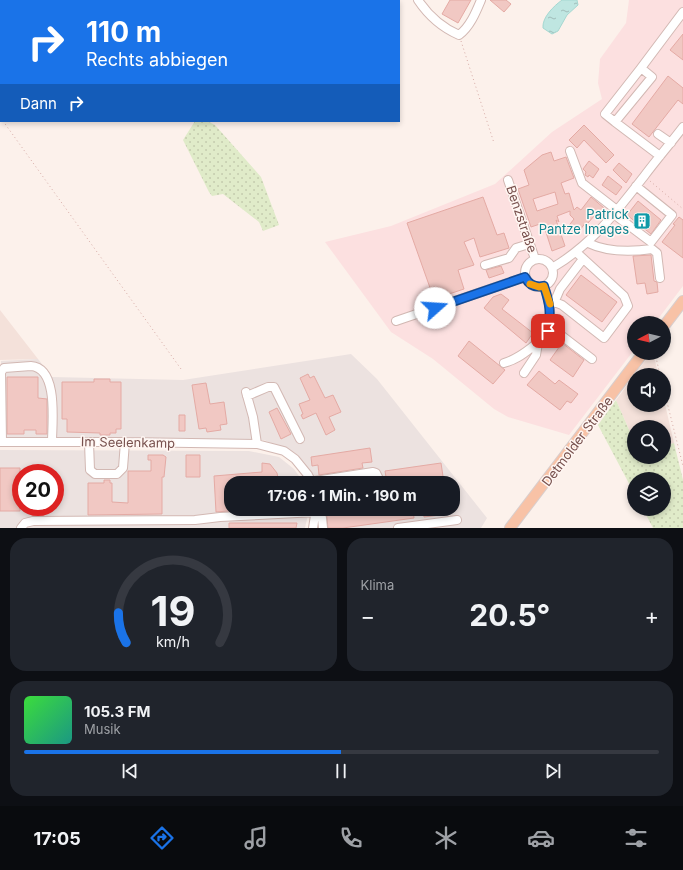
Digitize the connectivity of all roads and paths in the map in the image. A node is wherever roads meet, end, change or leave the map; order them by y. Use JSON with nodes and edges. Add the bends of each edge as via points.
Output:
{"nodes":[{"id":1,"x":418,"y":0,"type":"edge"},
{"id":2,"x":481,"y":0,"type":"edge"},
{"id":3,"x":683,"y":12,"type":"edge"},
{"id":4,"x":459,"y":35,"type":"junction"},
{"id":5,"x":641,"y":68,"type":"junction"},
{"id":6,"x":4,"y":122,"type":"edge"},
{"id":7,"x":615,"y":122,"type":"junction"},
{"id":8,"x":683,"y":127,"type":"edge"},
{"id":9,"x":658,"y":134,"type":"dead end"},
{"id":10,"x":494,"y":143,"type":"dead end"},
{"id":11,"x":671,"y":143,"type":"junction"},
{"id":12,"x":570,"y":151,"type":"dead end"},
{"id":13,"x":660,"y":156,"type":"junction"},
{"id":14,"x":644,"y":176,"type":"junction"},
{"id":15,"x":508,"y":180,"type":"dead end"},
{"id":16,"x":636,"y":186,"type":"junction"},
{"id":17,"x":683,"y":209,"type":"edge"},
{"id":18,"x":616,"y":213,"type":"junction"},
{"id":19,"x":588,"y":243,"type":"junction"},
{"id":20,"x":529,"y":244,"type":"junction"},
{"id":21,"x":576,"y":252,"type":"junction"},
{"id":22,"x":535,"y":259,"type":"junction"},
{"id":23,"x":584,"y":259,"type":"junction"},
{"id":24,"x":485,"y":265,"type":"dead end"},
{"id":25,"x":552,"y":268,"type":"junction"},
{"id":26,"x":525,"y":277,"type":"junction"},
{"id":27,"x":660,"y":278,"type":"dead end"},
{"id":28,"x":544,"y":286,"type":"junction"},
{"id":29,"x":683,"y":301,"type":"edge"},
{"id":30,"x":552,"y":303,"type":"junction"},
{"id":31,"x":671,"y":317,"type":"edge"},
{"id":32,"x":396,"y":321,"type":"dead end"},
{"id":33,"x":549,"y":326,"type":"junction"},
{"id":34,"x":538,"y":343,"type":"junction"},
{"id":35,"x":592,"y":358,"type":"dead end"},
{"id":36,"x":639,"y":360,"type":"edge"},
{"id":37,"x":504,"y":363,"type":"dead end"},
{"id":38,"x":181,"y":369,"type":"dead end"},
{"id":39,"x":524,"y":373,"type":"dead end"},
{"id":40,"x":670,"y":412,"type":"edge"},
{"id":41,"x":300,"y":439,"type":"dead end"},
{"id":42,"x":1,"y":442,"type":"edge"},
{"id":43,"x":52,"y":442,"type":"junction"},
{"id":44,"x":89,"y":442,"type":"junction"},
{"id":45,"x":125,"y":442,"type":"junction"},
{"id":46,"x":256,"y":444,"type":"junction"},
{"id":47,"x":683,"y":466,"type":"edge"},
{"id":48,"x":308,"y":476,"type":"edge"},
{"id":49,"x":349,"y":476,"type":"edge"},
{"id":50,"x":378,"y":476,"type":"edge"},
{"id":51,"x":244,"y":516,"type":"edge"},
{"id":52,"x":317,"y":516,"type":"edge"},
{"id":53,"x":319,"y":516,"type":"edge"},
{"id":54,"x":457,"y":520,"type":"dead end"},
{"id":55,"x":21,"y":528,"type":"edge"},
{"id":56,"x":313,"y":528,"type":"edge"},
{"id":57,"x":323,"y":528,"type":"edge"},
{"id":58,"x":398,"y":528,"type":"edge"},
{"id":59,"x":510,"y":528,"type":"edge"}],
"edges":[{"from":1,"to":4,"type":"street","via":[[434,19]]},
{"from":2,"to":4,"type":"street","via":[[475,15],[464,32]]},
{"from":3,"to":5,"type":"street"},
{"from":4,"to":10,"type":"path"},
{"from":5,"to":7,"type":"street","via":[[605,114]]},
{"from":5,"to":7,"type":"street","via":[[652,77]]},
{"from":6,"to":38,"type":"path"},
{"from":7,"to":13,"type":"street"},
{"from":8,"to":11,"type":"street"},
{"from":9,"to":11,"type":"street"},
{"from":11,"to":13,"type":"street"},
{"from":12,"to":18,"type":"street","via":[[582,183]]},
{"from":13,"to":14,"type":"street"},
{"from":14,"to":16,"type":"street"},
{"from":14,"to":17,"type":"path"},
{"from":15,"to":20,"type":"street","name":"Benzstraße"},
{"from":16,"to":18,"type":"street"},
{"from":16,"to":18,"type":"street","via":[[672,215],[651,242]]},
{"from":18,"to":19,"type":"street"},
{"from":19,"to":21,"type":"street"},
{"from":19,"to":27,"type":"street","via":[[599,248],[635,251],[652,249],[657,253]]},
{"from":20,"to":22,"type":"street","name":"Benzstraße"},
{"from":20,"to":24,"type":"street","via":[[516,248],[509,258]]},
{"from":21,"to":23,"type":"street"},
{"from":21,"to":25,"type":"street"},
{"from":22,"to":25,"type":"street","via":[[544,259]]},
{"from":22,"to":26,"type":"street","via":[[525,268]]},
{"from":23,"to":30,"type":"street"},
{"from":23,"to":30,"type":"street","via":[[624,296],[628,306],[604,338],[562,306]]},
{"from":25,"to":28,"type":"street","via":[[552,277]]},
{"from":26,"to":28,"type":"street","via":[[530,284]]},
{"from":26,"to":32,"type":"street"},
{"from":28,"to":30,"type":"street"},
{"from":29,"to":31,"type":"main road"},
{"from":30,"to":33,"type":"street"},
{"from":33,"to":34,"type":"street"},
{"from":33,"to":35,"type":"street"},
{"from":34,"to":37,"type":"street","via":[[516,360]]},
{"from":34,"to":39,"type":"street","via":[[537,354]]},
{"from":36,"to":59,"type":"main road","name":"Detmolder Straße"},
{"from":40,"to":47,"type":"path"},
{"from":41,"to":46,"type":"street","via":[[274,387],[268,387],[246,394],[253,416]]},
{"from":42,"to":43,"type":"street","name":"Im Seelenkamp"},
{"from":42,"to":43,"type":"street","via":[[2,369],[35,366],[46,377],[52,390]]},
{"from":43,"to":44,"type":"street","name":"Im Seelenkamp"},
{"from":44,"to":45,"type":"street","name":"Im Seelenkamp"},
{"from":44,"to":45,"type":"street","via":[[90,470],[95,474],[116,474],[123,468]]},
{"from":45,"to":46,"type":"street","name":"Im Seelenkamp"},
{"from":46,"to":48,"type":"street","name":"Im Seelenkamp","via":[[284,451],[295,459]]},
{"from":49,"to":50,"type":"street","via":[[373,472]]},
{"from":51,"to":55,"type":"street","via":[[195,520],[33,521],[25,523]]},
{"from":52,"to":56,"type":"street"},
{"from":53,"to":57,"type":"street"},
{"from":54,"to":58,"type":"street"}]}
